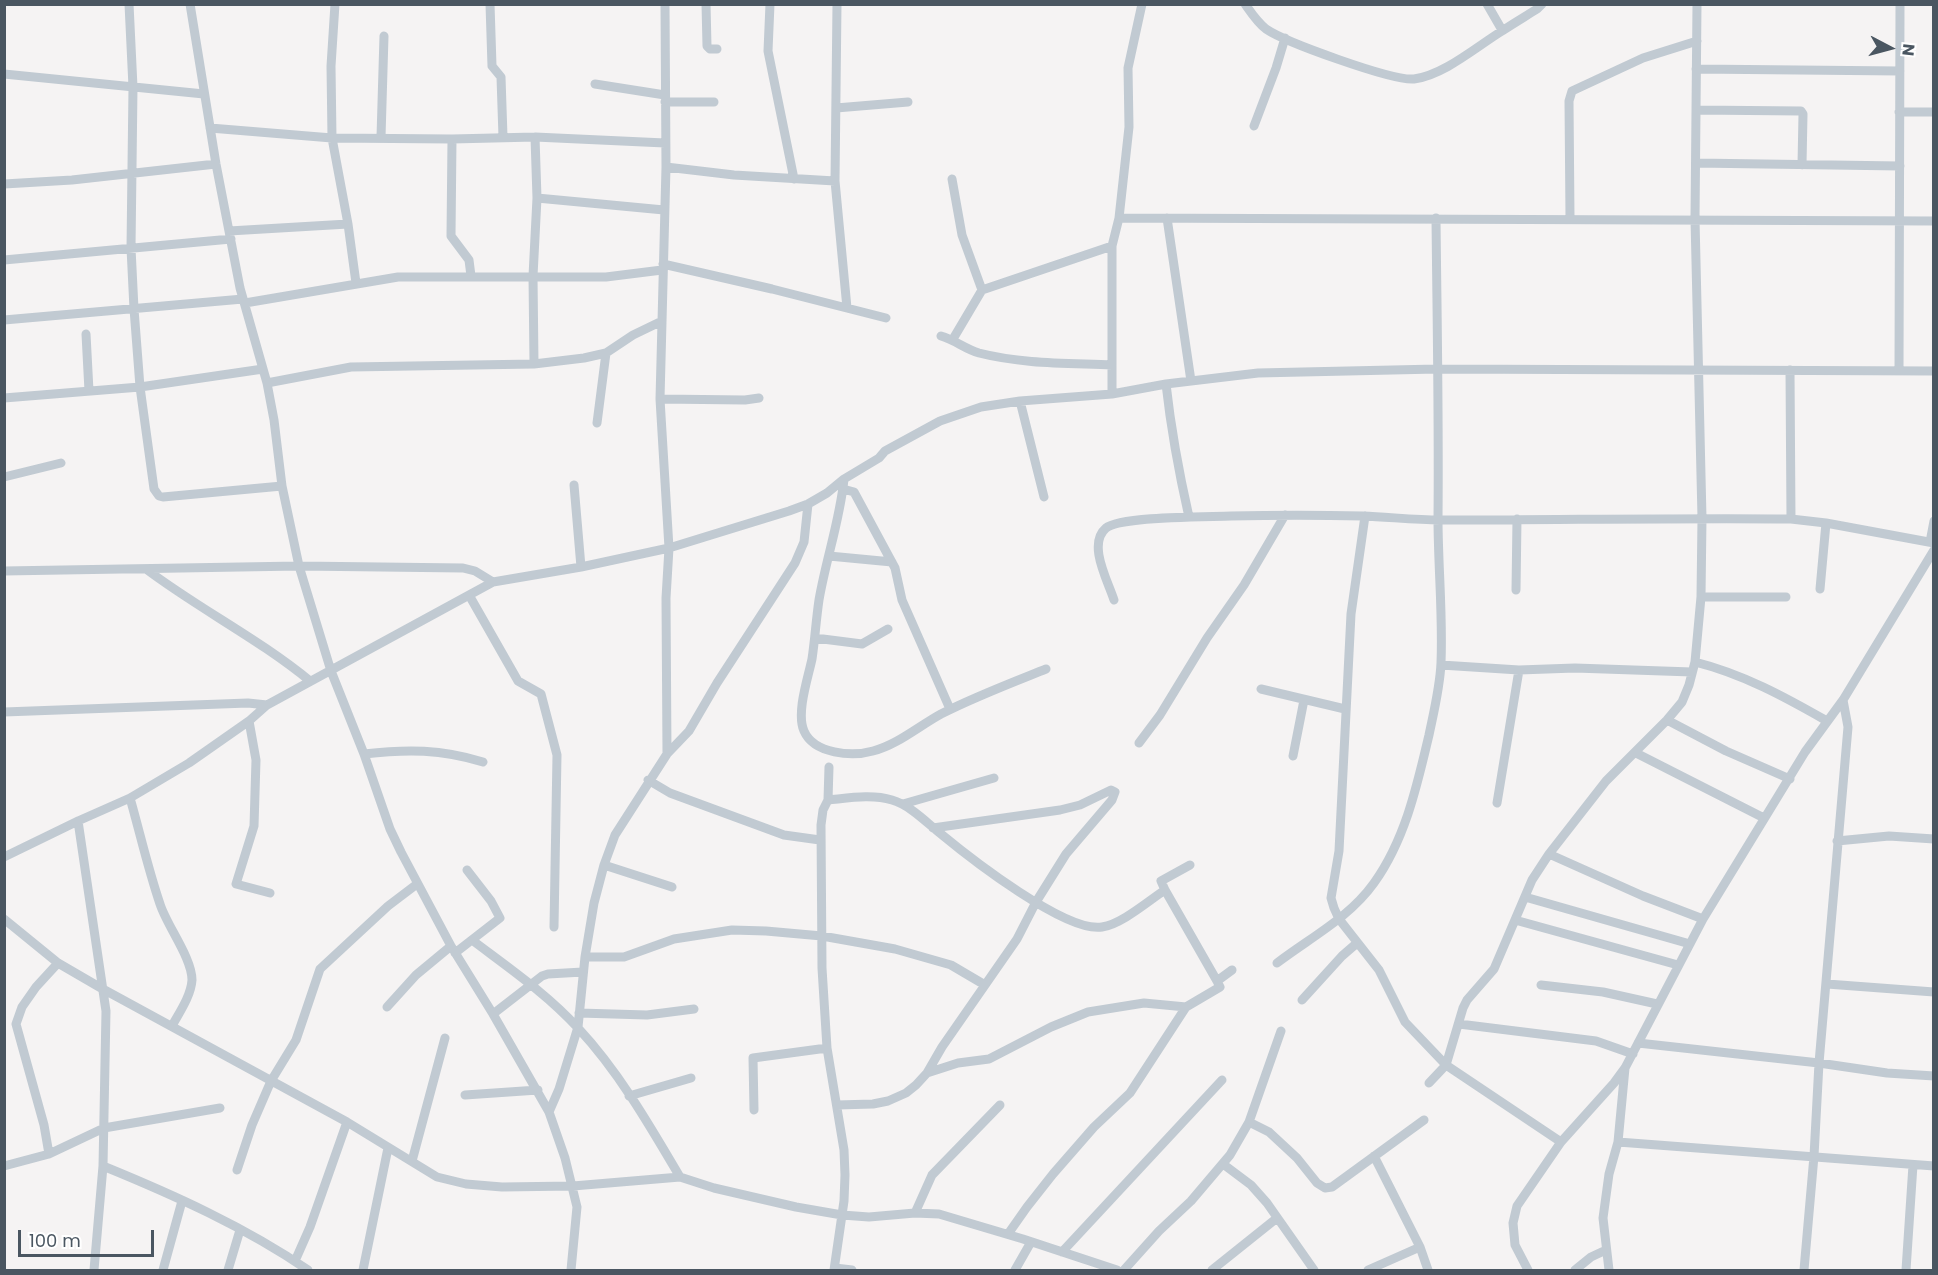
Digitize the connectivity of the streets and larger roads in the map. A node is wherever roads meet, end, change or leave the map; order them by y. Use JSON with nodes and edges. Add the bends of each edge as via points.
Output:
{"nodes":[{"id":1,"x":129,"y":4,"type":"edge"},
{"id":2,"x":190,"y":4,"type":"edge"},
{"id":3,"x":335,"y":4,"type":"edge"},
{"id":4,"x":490,"y":4,"type":"edge"},
{"id":5,"x":665,"y":4,"type":"edge"},
{"id":6,"x":706,"y":4,"type":"edge"},
{"id":7,"x":770,"y":4,"type":"edge"},
{"id":8,"x":837,"y":4,"type":"edge"},
{"id":9,"x":1142,"y":4,"type":"edge"},
{"id":10,"x":1245,"y":4,"type":"edge"},
{"id":11,"x":1487,"y":4,"type":"edge"},
{"id":12,"x":1542,"y":4,"type":"edge"},
{"id":13,"x":1697,"y":4,"type":"edge"},
{"id":14,"x":1900,"y":4,"type":"edge"},
{"id":15,"x":1502,"y":30,"type":"junction"},
{"id":16,"x":384,"y":36,"type":"dead end"},
{"id":17,"x":1285,"y":38,"type":"junction"},
{"id":18,"x":1696,"y":41,"type":"junction"},
{"id":19,"x":717,"y":50,"type":"dead end"},
{"id":20,"x":1696,"y":69,"type":"junction"},
{"id":21,"x":1900,"y":71,"type":"junction"},
{"id":22,"x":4,"y":74,"type":"edge"},
{"id":23,"x":595,"y":84,"type":"dead end"},
{"id":24,"x":133,"y":87,"type":"junction"},
{"id":25,"x":204,"y":94,"type":"junction"},
{"id":26,"x":665,"y":98,"type":"junction"},
{"id":27,"x":714,"y":102,"type":"dead end"},
{"id":28,"x":908,"y":102,"type":"dead end"},
{"id":29,"x":836,"y":108,"type":"junction"},
{"id":30,"x":1696,"y":110,"type":"junction"},
{"id":31,"x":1899,"y":112,"type":"junction"},
{"id":32,"x":1934,"y":112,"type":"edge"},
{"id":33,"x":1254,"y":126,"type":"dead end"},
{"id":34,"x":210,"y":128,"type":"junction"},
{"id":35,"x":381,"y":137,"type":"junction"},
{"id":36,"x":503,"y":137,"type":"junction"},
{"id":37,"x":535,"y":137,"type":"junction"},
{"id":38,"x":332,"y":138,"type":"junction"},
{"id":39,"x":452,"y":139,"type":"junction"},
{"id":40,"x":665,"y":143,"type":"junction"},
{"id":41,"x":1696,"y":163,"type":"junction"},
{"id":42,"x":216,"y":164,"type":"junction"},
{"id":43,"x":1802,"y":165,"type":"junction"},
{"id":44,"x":1900,"y":166,"type":"junction"},
{"id":45,"x":666,"y":167,"type":"junction"},
{"id":46,"x":132,"y":173,"type":"junction"},
{"id":47,"x":794,"y":179,"type":"junction"},
{"id":48,"x":952,"y":179,"type":"dead end"},
{"id":49,"x":836,"y":181,"type":"junction"},
{"id":50,"x":4,"y":183,"type":"edge"},
{"id":51,"x":537,"y":198,"type":"junction"},
{"id":52,"x":664,"y":210,"type":"junction"},
{"id":53,"x":1167,"y":218,"type":"junction"},
{"id":54,"x":1436,"y":218,"type":"junction"},
{"id":55,"x":1569,"y":218,"type":"junction"},
{"id":56,"x":1119,"y":219,"type":"junction"},
{"id":57,"x":1695,"y":219,"type":"junction"},
{"id":58,"x":1900,"y":221,"type":"junction"},
{"id":59,"x":1934,"y":221,"type":"edge"},
{"id":60,"x":348,"y":224,"type":"junction"},
{"id":61,"x":230,"y":235,"type":"junction"},
{"id":62,"x":1112,"y":246,"type":"junction"},
{"id":63,"x":131,"y":248,"type":"junction"},
{"id":64,"x":4,"y":260,"type":"edge"},
{"id":65,"x":662,"y":267,"type":"junction"},
{"id":66,"x":471,"y":276,"type":"junction"},
{"id":67,"x":533,"y":276,"type":"junction"},
{"id":68,"x":357,"y":283,"type":"junction"},
{"id":69,"x":982,"y":290,"type":"junction"},
{"id":70,"x":244,"y":301,"type":"junction"},
{"id":71,"x":847,"y":308,"type":"junction"},
{"id":72,"x":134,"y":309,"type":"junction"},
{"id":73,"x":886,"y":318,"type":"dead end"},
{"id":74,"x":4,"y":320,"type":"edge"},
{"id":75,"x":662,"y":321,"type":"junction"},
{"id":76,"x":86,"y":334,"type":"dead end"},
{"id":77,"x":941,"y":336,"type":"dead end"},
{"id":78,"x":953,"y":339,"type":"junction"},
{"id":79,"x":606,"y":353,"type":"junction"},
{"id":80,"x":534,"y":364,"type":"junction"},
{"id":81,"x":1112,"y":365,"type":"junction"},
{"id":82,"x":263,"y":369,"type":"junction"},
{"id":83,"x":1437,"y":369,"type":"junction"},
{"id":84,"x":1700,"y":370,"type":"junction"},
{"id":85,"x":1790,"y":370,"type":"junction"},
{"id":86,"x":1899,"y":370,"type":"junction"},
{"id":87,"x":1934,"y":370,"type":"edge"},
{"id":88,"x":1191,"y":381,"type":"junction"},
{"id":89,"x":267,"y":383,"type":"junction"},
{"id":90,"x":1166,"y":384,"type":"junction"},
{"id":91,"x":140,"y":387,"type":"junction"},
{"id":92,"x":89,"y":391,"type":"junction"},
{"id":93,"x":1112,"y":394,"type":"junction"},
{"id":94,"x":4,"y":398,"type":"edge"},
{"id":95,"x":759,"y":398,"type":"dead end"},
{"id":96,"x":660,"y":399,"type":"junction"},
{"id":97,"x":1020,"y":401,"type":"junction"},
{"id":98,"x":597,"y":423,"type":"dead end"},
{"id":99,"x":61,"y":463,"type":"dead end"},
{"id":100,"x":4,"y":477,"type":"edge"},
{"id":101,"x":843,"y":484,"type":"junction"},
{"id":102,"x":574,"y":485,"type":"dead end"},
{"id":103,"x":282,"y":486,"type":"junction"},
{"id":104,"x":1044,"y":496,"type":"dead end"},
{"id":105,"x":808,"y":504,"type":"junction"},
{"id":106,"x":1285,"y":515,"type":"junction"},
{"id":107,"x":1365,"y":516,"type":"junction"},
{"id":108,"x":1189,"y":517,"type":"junction"},
{"id":109,"x":1702,"y":518,"type":"junction"},
{"id":110,"x":1517,"y":519,"type":"junction"},
{"id":111,"x":1791,"y":519,"type":"junction"},
{"id":112,"x":1438,"y":520,"type":"junction"},
{"id":113,"x":1934,"y":521,"type":"edge"},
{"id":114,"x":1826,"y":523,"type":"junction"},
{"id":115,"x":1932,"y":545,"type":"edge"},
{"id":116,"x":669,"y":548,"type":"junction"},
{"id":117,"x":830,"y":556,"type":"junction"},
{"id":118,"x":892,"y":562,"type":"junction"},
{"id":119,"x":299,"y":566,"type":"junction"},
{"id":120,"x":581,"y":567,"type":"junction"},
{"id":121,"x":146,"y":569,"type":"junction"},
{"id":122,"x":4,"y":571,"type":"edge"},
{"id":123,"x":493,"y":582,"type":"junction"},
{"id":124,"x":1820,"y":589,"type":"dead end"},
{"id":125,"x":1516,"y":590,"type":"dead end"},
{"id":126,"x":469,"y":595,"type":"junction"},
{"id":127,"x":1701,"y":597,"type":"junction"},
{"id":128,"x":1786,"y":597,"type":"dead end"},
{"id":129,"x":1114,"y":600,"type":"dead end"},
{"id":130,"x":888,"y":629,"type":"dead end"},
{"id":131,"x":815,"y":638,"type":"junction"},
{"id":132,"x":1695,"y":662,"type":"junction"},
{"id":133,"x":1441,"y":665,"type":"junction"},
{"id":134,"x":1046,"y":669,"type":"dead end"},
{"id":135,"x":1519,"y":670,"type":"junction"},
{"id":136,"x":331,"y":671,"type":"junction"},
{"id":137,"x":1692,"y":672,"type":"junction"},
{"id":138,"x":310,"y":681,"type":"junction"},
{"id":139,"x":1261,"y":689,"type":"dead end"},
{"id":140,"x":1304,"y":700,"type":"junction"},
{"id":141,"x":1843,"y":700,"type":"junction"},
{"id":142,"x":267,"y":705,"type":"junction"},
{"id":143,"x":950,"y":709,"type":"junction"},
{"id":144,"x":1345,"y":709,"type":"junction"},
{"id":145,"x":4,"y":712,"type":"edge"},
{"id":146,"x":1667,"y":720,"type":"junction"},
{"id":147,"x":249,"y":721,"type":"junction"},
{"id":148,"x":1827,"y":721,"type":"junction"},
{"id":149,"x":1139,"y":743,"type":"dead end"},
{"id":150,"x":1636,"y":753,"type":"junction"},
{"id":151,"x":364,"y":754,"type":"junction"},
{"id":152,"x":666,"y":754,"type":"junction"},
{"id":153,"x":1293,"y":756,"type":"dead end"},
{"id":154,"x":483,"y":762,"type":"dead end"},
{"id":155,"x":829,"y":767,"type":"dead end"},
{"id":156,"x":994,"y":778,"type":"dead end"},
{"id":157,"x":1790,"y":779,"type":"junction"},
{"id":158,"x":648,"y":780,"type":"junction"},
{"id":159,"x":130,"y":798,"type":"junction"},
{"id":160,"x":828,"y":800,"type":"junction"},
{"id":161,"x":1497,"y":803,"type":"dead end"},
{"id":162,"x":903,"y":804,"type":"junction"},
{"id":163,"x":1764,"y":818,"type":"junction"},
{"id":164,"x":78,"y":821,"type":"junction"},
{"id":165,"x":933,"y":828,"type":"junction"},
{"id":166,"x":1934,"y":839,"type":"edge"},
{"id":167,"x":820,"y":840,"type":"junction"},
{"id":168,"x":1837,"y":841,"type":"junction"},
{"id":169,"x":1549,"y":854,"type":"junction"},
{"id":170,"x":4,"y":857,"type":"edge"},
{"id":171,"x":604,"y":865,"type":"junction"},
{"id":172,"x":1190,"y":866,"type":"dead end"},
{"id":173,"x":467,"y":870,"type":"dead end"},
{"id":174,"x":417,"y":884,"type":"junction"},
{"id":175,"x":672,"y":887,"type":"dead end"},
{"id":176,"x":1165,"y":890,"type":"junction"},
{"id":177,"x":270,"y":893,"type":"dead end"},
{"id":178,"x":1525,"y":897,"type":"junction"},
{"id":179,"x":1036,"y":902,"type":"junction"},
{"id":180,"x":4,"y":919,"type":"edge"},
{"id":181,"x":1339,"y":919,"type":"junction"},
{"id":182,"x":1703,"y":919,"type":"junction"},
{"id":183,"x":1515,"y":920,"type":"junction"},
{"id":184,"x":554,"y":927,"type":"dead end"},
{"id":185,"x":822,"y":936,"type":"junction"},
{"id":186,"x":472,"y":940,"type":"junction"},
{"id":187,"x":1357,"y":943,"type":"junction"},
{"id":188,"x":1690,"y":944,"type":"junction"},
{"id":189,"x":453,"y":949,"type":"junction"},
{"id":190,"x":585,"y":957,"type":"junction"},
{"id":191,"x":58,"y":963,"type":"junction"},
{"id":192,"x":1277,"y":963,"type":"dead end"},
{"id":193,"x":1678,"y":965,"type":"junction"},
{"id":194,"x":1232,"y":970,"type":"dead end"},
{"id":195,"x":583,"y":972,"type":"junction"},
{"id":196,"x":1217,"y":981,"type":"junction"},
{"id":197,"x":530,"y":984,"type":"junction"},
{"id":198,"x":1827,"y":984,"type":"junction"},
{"id":199,"x":985,"y":985,"type":"junction"},
{"id":200,"x":1541,"y":985,"type":"dead end"},
{"id":201,"x":101,"y":988,"type":"junction"},
{"id":202,"x":1934,"y":992,"type":"edge"},
{"id":203,"x":1302,"y":1000,"type":"dead end"},
{"id":204,"x":1657,"y":1004,"type":"junction"},
{"id":205,"x":387,"y":1007,"type":"dead end"},
{"id":206,"x":1186,"y":1007,"type":"junction"},
{"id":207,"x":694,"y":1009,"type":"dead end"},
{"id":208,"x":579,"y":1013,"type":"junction"},
{"id":209,"x":493,"y":1014,"type":"junction"},
{"id":210,"x":1459,"y":1024,"type":"junction"},
{"id":211,"x":172,"y":1026,"type":"junction"},
{"id":212,"x":578,"y":1028,"type":"junction"},
{"id":213,"x":1281,"y":1031,"type":"dead end"},
{"id":214,"x":445,"y":1038,"type":"dead end"},
{"id":215,"x":1638,"y":1043,"type":"junction"},
{"id":216,"x":827,"y":1048,"type":"junction"},
{"id":217,"x":1632,"y":1054,"type":"junction"},
{"id":218,"x":1819,"y":1063,"type":"junction"},
{"id":219,"x":1446,"y":1065,"type":"junction"},
{"id":220,"x":1625,"y":1068,"type":"junction"},
{"id":221,"x":927,"y":1073,"type":"junction"},
{"id":222,"x":1934,"y":1076,"type":"edge"},
{"id":223,"x":691,"y":1078,"type":"dead end"},
{"id":224,"x":1222,"y":1080,"type":"dead end"},
{"id":225,"x":271,"y":1082,"type":"junction"},
{"id":226,"x":1429,"y":1083,"type":"dead end"},
{"id":227,"x":538,"y":1090,"type":"junction"},
{"id":228,"x":465,"y":1095,"type":"dead end"},
{"id":229,"x":629,"y":1096,"type":"junction"},
{"id":230,"x":1000,"y":1105,"type":"dead end"},
{"id":231,"x":837,"y":1106,"type":"junction"},
{"id":232,"x":220,"y":1108,"type":"dead end"},
{"id":233,"x":754,"y":1110,"type":"dead end"},
{"id":234,"x":549,"y":1112,"type":"junction"},
{"id":235,"x":1424,"y":1120,"type":"dead end"},
{"id":236,"x":347,"y":1122,"type":"junction"},
{"id":237,"x":1249,"y":1122,"type":"junction"},
{"id":238,"x":104,"y":1128,"type":"junction"},
{"id":239,"x":1561,"y":1142,"type":"junction"},
{"id":240,"x":1618,"y":1142,"type":"junction"},
{"id":241,"x":388,"y":1148,"type":"junction"},
{"id":242,"x":49,"y":1154,"type":"junction"},
{"id":243,"x":1374,"y":1156,"type":"junction"},
{"id":244,"x":1814,"y":1156,"type":"junction"},
{"id":245,"x":412,"y":1161,"type":"junction"},
{"id":246,"x":1223,"y":1164,"type":"junction"},
{"id":247,"x":1913,"y":1165,"type":"junction"},
{"id":248,"x":4,"y":1166,"type":"edge"},
{"id":249,"x":103,"y":1166,"type":"junction"},
{"id":250,"x":1934,"y":1166,"type":"edge"},
{"id":251,"x":237,"y":1170,"type":"dead end"},
{"id":252,"x":680,"y":1177,"type":"junction"},
{"id":253,"x":573,"y":1186,"type":"junction"},
{"id":254,"x":182,"y":1201,"type":"junction"},
{"id":255,"x":915,"y":1213,"type":"junction"},
{"id":256,"x":842,"y":1215,"type":"junction"},
{"id":257,"x":1277,"y":1218,"type":"junction"},
{"id":258,"x":240,"y":1230,"type":"junction"},
{"id":259,"x":1008,"y":1234,"type":"junction"},
{"id":260,"x":1031,"y":1242,"type":"junction"},
{"id":261,"x":1420,"y":1247,"type":"junction"},
{"id":262,"x":1606,"y":1250,"type":"junction"},
{"id":263,"x":1062,"y":1252,"type":"junction"},
{"id":264,"x":295,"y":1261,"type":"junction"},
{"id":265,"x":835,"y":1269,"type":"edge"},
{"id":266,"x":94,"y":1270,"type":"edge"},
{"id":267,"x":163,"y":1270,"type":"edge"},
{"id":268,"x":228,"y":1270,"type":"edge"},
{"id":269,"x":308,"y":1270,"type":"edge"},
{"id":270,"x":363,"y":1270,"type":"edge"},
{"id":271,"x":571,"y":1270,"type":"edge"},
{"id":272,"x":852,"y":1270,"type":"edge"},
{"id":273,"x":1015,"y":1270,"type":"edge"},
{"id":274,"x":1117,"y":1270,"type":"edge"},
{"id":275,"x":1124,"y":1270,"type":"edge"},
{"id":276,"x":1212,"y":1270,"type":"edge"},
{"id":277,"x":1314,"y":1270,"type":"edge"},
{"id":278,"x":1368,"y":1270,"type":"edge"},
{"id":279,"x":1428,"y":1270,"type":"edge"},
{"id":280,"x":1528,"y":1270,"type":"edge"},
{"id":281,"x":1575,"y":1270,"type":"edge"},
{"id":282,"x":1609,"y":1270,"type":"edge"},
{"id":283,"x":1804,"y":1270,"type":"edge"},
{"id":284,"x":1906,"y":1270,"type":"edge"}],
"edges":[{"from":1,"to":24,"type":"street"},
{"from":2,"to":25,"type":"street"},
{"from":3,"to":38,"type":"street"},
{"from":4,"to":36,"type":"street","via":[[492,66],[501,77]]},
{"from":5,"to":26,"type":"street"},
{"from":6,"to":19,"type":"street","via":[[707,46]]},
{"from":7,"to":47,"type":"street","via":[[768,51]]},
{"from":8,"to":29,"type":"street"},
{"from":9,"to":56,"type":"street","via":[[1128,68],[1129,127]]},
{"from":10,"to":17,"type":"street","via":[[1256,21]]},
{"from":11,"to":15,"type":"street"},
{"from":12,"to":15,"type":"street"},
{"from":13,"to":18,"type":"street"},
{"from":14,"to":21,"type":"street"},
{"from":15,"to":17,"type":"street","via":[[1464,56],[1412,79],[1383,74]]},
{"from":16,"to":35,"type":"street"},
{"from":17,"to":33,"type":"street"},
{"from":18,"to":20,"type":"street"},
{"from":18,"to":55,"type":"street","via":[[1643,58],[1572,91]]},
{"from":20,"to":21,"type":"street"},
{"from":20,"to":30,"type":"street"},
{"from":21,"to":31,"type":"street"},
{"from":22,"to":24,"type":"street"},
{"from":23,"to":26,"type":"street"},
{"from":24,"to":25,"type":"street"},
{"from":24,"to":46,"type":"street"},
{"from":25,"to":34,"type":"street"},
{"from":26,"to":27,"type":"street"},
{"from":26,"to":40,"type":"street"},
{"from":28,"to":29,"type":"street"},
{"from":29,"to":49,"type":"street"},
{"from":30,"to":41,"type":"street"},
{"from":30,"to":43,"type":"street","via":[[1801,111]]},
{"from":31,"to":32,"type":"street"},
{"from":31,"to":44,"type":"street"},
{"from":34,"to":38,"type":"street"},
{"from":34,"to":42,"type":"street"},
{"from":35,"to":38,"type":"street"},
{"from":35,"to":39,"type":"street"},
{"from":36,"to":37,"type":"street"},
{"from":36,"to":39,"type":"street"},
{"from":37,"to":40,"type":"street"},
{"from":37,"to":51,"type":"street"},
{"from":38,"to":60,"type":"street"},
{"from":39,"to":66,"type":"street","via":[[451,236],[466,253]]},
{"from":40,"to":45,"type":"street"},
{"from":41,"to":43,"type":"street"},
{"from":41,"to":57,"type":"street"},
{"from":42,"to":46,"type":"street"},
{"from":42,"to":61,"type":"street"},
{"from":43,"to":44,"type":"street"},
{"from":44,"to":58,"type":"street"},
{"from":45,"to":47,"type":"street"},
{"from":45,"to":52,"type":"street"},
{"from":46,"to":50,"type":"street"},
{"from":46,"to":63,"type":"street"},
{"from":47,"to":49,"type":"street"},
{"from":48,"to":69,"type":"street","via":[[962,235]]},
{"from":49,"to":71,"type":"street"},
{"from":51,"to":52,"type":"street"},
{"from":51,"to":67,"type":"street"},
{"from":52,"to":65,"type":"street"},
{"from":53,"to":54,"type":"street"},
{"from":53,"to":56,"type":"street"},
{"from":53,"to":88,"type":"street"},
{"from":54,"to":55,"type":"street"},
{"from":54,"to":83,"type":"street"},
{"from":55,"to":57,"type":"street"},
{"from":56,"to":62,"type":"street"},
{"from":57,"to":58,"type":"street"},
{"from":57,"to":84,"type":"street"},
{"from":58,"to":59,"type":"street"},
{"from":58,"to":86,"type":"street"},
{"from":60,"to":61,"type":"street"},
{"from":60,"to":68,"type":"street"},
{"from":61,"to":63,"type":"street"},
{"from":61,"to":70,"type":"street"},
{"from":62,"to":69,"type":"street"},
{"from":62,"to":81,"type":"street"},
{"from":63,"to":64,"type":"street"},
{"from":63,"to":72,"type":"street"},
{"from":65,"to":67,"type":"street","via":[[606,278]]},
{"from":65,"to":71,"type":"street"},
{"from":65,"to":75,"type":"street"},
{"from":66,"to":67,"type":"street"},
{"from":66,"to":68,"type":"street","via":[[409,276]]},
{"from":67,"to":80,"type":"street"},
{"from":68,"to":70,"type":"street","via":[[316,293]]},
{"from":69,"to":78,"type":"street"},
{"from":70,"to":72,"type":"street"},
{"from":70,"to":82,"type":"street"},
{"from":71,"to":73,"type":"street"},
{"from":72,"to":74,"type":"street"},
{"from":72,"to":91,"type":"street"},
{"from":75,"to":79,"type":"street"},
{"from":75,"to":96,"type":"street"},
{"from":76,"to":92,"type":"street"},
{"from":77,"to":78,"type":"street"},
{"from":78,"to":81,"type":"street","via":[[976,352],[1005,359]]},
{"from":79,"to":80,"type":"street"},
{"from":79,"to":98,"type":"street"},
{"from":80,"to":89,"type":"street","via":[[351,367]]},
{"from":81,"to":93,"type":"street"},
{"from":82,"to":89,"type":"street"},
{"from":82,"to":91,"type":"street"},
{"from":83,"to":84,"type":"street"},
{"from":83,"to":88,"type":"street","via":[[1258,374]]},
{"from":83,"to":112,"type":"street"},
{"from":84,"to":85,"type":"street"},
{"from":84,"to":109,"type":"street"},
{"from":85,"to":86,"type":"street"},
{"from":85,"to":111,"type":"street"},
{"from":86,"to":87,"type":"street"},
{"from":88,"to":90,"type":"street"},
{"from":89,"to":103,"type":"street"},
{"from":90,"to":93,"type":"street"},
{"from":90,"to":108,"type":"street"},
{"from":91,"to":92,"type":"street"},
{"from":91,"to":103,"type":"street","via":[[154,489],[159,496]]},
{"from":92,"to":94,"type":"street"},
{"from":93,"to":97,"type":"street"},
{"from":95,"to":96,"type":"street"},
{"from":96,"to":116,"type":"street"},
{"from":97,"to":101,"type":"street","via":[[981,407],[940,421],[885,451]]},
{"from":97,"to":104,"type":"street"},
{"from":99,"to":100,"type":"street"},
{"from":101,"to":105,"type":"street"},
{"from":101,"to":117,"type":"street"},
{"from":101,"to":118,"type":"street","via":[[854,492]]},
{"from":102,"to":120,"type":"street"},
{"from":103,"to":119,"type":"street"},
{"from":105,"to":116,"type":"street"},
{"from":105,"to":152,"type":"street","via":[[804,542],[795,563],[689,731]]},
{"from":106,"to":107,"type":"street"},
{"from":106,"to":108,"type":"street"},
{"from":106,"to":149,"type":"street","via":[[1244,585]]},
{"from":107,"to":112,"type":"street"},
{"from":107,"to":144,"type":"street","via":[[1351,614]]},
{"from":108,"to":129,"type":"street","via":[[1111,524],[1103,530],[1098,552]]},
{"from":109,"to":110,"type":"street"},
{"from":109,"to":111,"type":"street"},
{"from":109,"to":127,"type":"street"},
{"from":110,"to":112,"type":"street"},
{"from":110,"to":125,"type":"street"},
{"from":111,"to":114,"type":"street"},
{"from":112,"to":133,"type":"street"},
{"from":113,"to":115,"type":"street"},
{"from":114,"to":115,"type":"street"},
{"from":114,"to":124,"type":"street"},
{"from":115,"to":141,"type":"street"},
{"from":116,"to":120,"type":"street"},
{"from":116,"to":152,"type":"street"},
{"from":117,"to":118,"type":"street"},
{"from":117,"to":131,"type":"street"},
{"from":118,"to":143,"type":"street","via":[[902,600]]},
{"from":119,"to":121,"type":"street"},
{"from":119,"to":123,"type":"street","via":[[463,568]]},
{"from":119,"to":136,"type":"street"},
{"from":120,"to":123,"type":"street"},
{"from":121,"to":122,"type":"street"},
{"from":121,"to":138,"type":"street"},
{"from":123,"to":126,"type":"street"},
{"from":126,"to":136,"type":"street"},
{"from":126,"to":184,"type":"street","via":[[518,681],[541,694],[550,725],[557,755]]},
{"from":127,"to":128,"type":"street"},
{"from":127,"to":132,"type":"street"},
{"from":130,"to":131,"type":"street","via":[[862,644]]},
{"from":131,"to":143,"type":"street","via":[[802,721],[806,735],[821,747],[834,753],[874,751]]},
{"from":132,"to":137,"type":"street"},
{"from":132,"to":148,"type":"street","via":[[1751,681]]},
{"from":133,"to":135,"type":"street"},
{"from":133,"to":181,"type":"street","via":[[1422,763],[1404,826],[1374,883],[1353,909]]},
{"from":134,"to":143,"type":"street"},
{"from":135,"to":137,"type":"street"},
{"from":135,"to":161,"type":"street"},
{"from":136,"to":138,"type":"street"},
{"from":136,"to":151,"type":"street"},
{"from":137,"to":146,"type":"street","via":[[1682,702]]},
{"from":138,"to":142,"type":"street"},
{"from":139,"to":140,"type":"street"},
{"from":140,"to":144,"type":"street"},
{"from":140,"to":153,"type":"street"},
{"from":141,"to":148,"type":"street"},
{"from":141,"to":168,"type":"street","via":[[1848,727]]},
{"from":142,"to":145,"type":"street"},
{"from":142,"to":147,"type":"street"},
{"from":144,"to":181,"type":"street","via":[[1339,850],[1331,898]]},
{"from":146,"to":150,"type":"street"},
{"from":146,"to":157,"type":"street"},
{"from":147,"to":159,"type":"street"},
{"from":147,"to":177,"type":"street","via":[[256,760],[254,826],[236,884]]},
{"from":148,"to":157,"type":"street"},
{"from":150,"to":163,"type":"street"},
{"from":150,"to":169,"type":"street","via":[[1606,781]]},
{"from":151,"to":154,"type":"street","via":[[435,751]]},
{"from":151,"to":174,"type":"street","via":[[390,829]]},
{"from":152,"to":158,"type":"street"},
{"from":155,"to":160,"type":"street"},
{"from":156,"to":162,"type":"street"},
{"from":157,"to":163,"type":"street"},
{"from":158,"to":167,"type":"street","via":[[670,793],[784,835]]},
{"from":158,"to":171,"type":"street","via":[[615,835]]},
{"from":159,"to":164,"type":"street"},
{"from":159,"to":211,"type":"street","via":[[160,906],[191,976],[186,998]]},
{"from":160,"to":162,"type":"street","via":[[881,797]]},
{"from":160,"to":167,"type":"street"},
{"from":162,"to":165,"type":"street"},
{"from":163,"to":182,"type":"street"},
{"from":164,"to":170,"type":"street"},
{"from":164,"to":201,"type":"street"},
{"from":165,"to":179,"type":"street"},
{"from":165,"to":179,"type":"street","via":[[1060,810],[1115,792],[1066,854]]},
{"from":166,"to":168,"type":"street","via":[[1889,836]]},
{"from":167,"to":185,"type":"street"},
{"from":168,"to":198,"type":"street"},
{"from":169,"to":178,"type":"street"},
{"from":169,"to":182,"type":"street"},
{"from":171,"to":175,"type":"street"},
{"from":171,"to":190,"type":"street"},
{"from":172,"to":176,"type":"street","via":[[1161,882]]},
{"from":173,"to":186,"type":"street","via":[[500,916]]},
{"from":174,"to":189,"type":"street"},
{"from":174,"to":225,"type":"street","via":[[320,969],[296,1041]]},
{"from":176,"to":179,"type":"street","via":[[1104,927],[1077,923]]},
{"from":176,"to":196,"type":"street"},
{"from":178,"to":183,"type":"street"},
{"from":178,"to":188,"type":"street"},
{"from":179,"to":199,"type":"street","via":[[1017,939]]},
{"from":180,"to":191,"type":"street"},
{"from":181,"to":187,"type":"street"},
{"from":181,"to":192,"type":"street"},
{"from":182,"to":188,"type":"street"},
{"from":183,"to":193,"type":"street"},
{"from":183,"to":210,"type":"street","via":[[1494,969],[1467,1000]]},
{"from":185,"to":190,"type":"street","via":[[732,930],[675,939],[624,957]]},
{"from":185,"to":199,"type":"street","via":[[937,960]]},
{"from":185,"to":216,"type":"street"},
{"from":186,"to":189,"type":"street"},
{"from":186,"to":197,"type":"street"},
{"from":187,"to":203,"type":"street"},
{"from":187,"to":219,"type":"street","via":[[1379,970],[1405,1022]]},
{"from":188,"to":193,"type":"street"},
{"from":189,"to":205,"type":"street","via":[[416,975]]},
{"from":189,"to":209,"type":"street"},
{"from":190,"to":195,"type":"street"},
{"from":191,"to":201,"type":"street"},
{"from":191,"to":242,"type":"street","via":[[22,1007],[16,1024]]},
{"from":193,"to":204,"type":"street"},
{"from":194,"to":196,"type":"street"},
{"from":195,"to":197,"type":"street","via":[[548,974]]},
{"from":195,"to":208,"type":"street"},
{"from":196,"to":206,"type":"street","via":[[1220,987]]},
{"from":197,"to":209,"type":"street"},
{"from":197,"to":212,"type":"street"},
{"from":198,"to":202,"type":"street"},
{"from":198,"to":218,"type":"street"},
{"from":199,"to":221,"type":"street"},
{"from":200,"to":204,"type":"street","via":[[1603,992]]},
{"from":201,"to":211,"type":"street"},
{"from":201,"to":238,"type":"street","via":[[105,1011]]},
{"from":204,"to":215,"type":"street"},
{"from":206,"to":221,"type":"street","via":[[1144,1003],[1088,1012],[989,1059]]},
{"from":206,"to":259,"type":"street","via":[[1130,1093],[1053,1174]]},
{"from":207,"to":208,"type":"street","via":[[646,1015]]},
{"from":208,"to":212,"type":"street"},
{"from":209,"to":227,"type":"street"},
{"from":210,"to":217,"type":"street","via":[[1596,1041]]},
{"from":210,"to":219,"type":"street"},
{"from":211,"to":225,"type":"street"},
{"from":212,"to":229,"type":"street"},
{"from":212,"to":234,"type":"street"},
{"from":213,"to":237,"type":"street"},
{"from":214,"to":245,"type":"street"},
{"from":215,"to":217,"type":"street"},
{"from":215,"to":218,"type":"street"},
{"from":216,"to":231,"type":"street"},
{"from":216,"to":233,"type":"street","via":[[753,1058]]},
{"from":217,"to":220,"type":"street"},
{"from":218,"to":222,"type":"street"},
{"from":218,"to":244,"type":"street"},
{"from":219,"to":226,"type":"street"},
{"from":219,"to":239,"type":"street"},
{"from":220,"to":239,"type":"street"},
{"from":220,"to":240,"type":"street"},
{"from":221,"to":231,"type":"street","via":[[906,1093],[888,1101]]},
{"from":223,"to":229,"type":"street"},
{"from":224,"to":263,"type":"street"},
{"from":225,"to":236,"type":"street"},
{"from":225,"to":251,"type":"street"},
{"from":227,"to":228,"type":"street"},
{"from":227,"to":234,"type":"street"},
{"from":229,"to":252,"type":"street"},
{"from":230,"to":255,"type":"street","via":[[933,1175]]},
{"from":231,"to":256,"type":"street","via":[[844,1150]]},
{"from":232,"to":238,"type":"street"},
{"from":234,"to":253,"type":"street"},
{"from":235,"to":243,"type":"street"},
{"from":236,"to":241,"type":"street"},
{"from":236,"to":264,"type":"street"},
{"from":237,"to":243,"type":"street","via":[[1269,1132],[1325,1188]]},
{"from":237,"to":246,"type":"street"},
{"from":238,"to":242,"type":"street"},
{"from":238,"to":249,"type":"street"},
{"from":239,"to":280,"type":"street","via":[[1517,1206],[1513,1223],[1515,1245]]},
{"from":240,"to":244,"type":"street"},
{"from":240,"to":262,"type":"street","via":[[1603,1218]]},
{"from":241,"to":245,"type":"street"},
{"from":241,"to":270,"type":"street"},
{"from":242,"to":248,"type":"street"},
{"from":243,"to":261,"type":"street"},
{"from":244,"to":247,"type":"street"},
{"from":244,"to":283,"type":"street"},
{"from":245,"to":253,"type":"street","via":[[437,1177],[466,1184]]},
{"from":246,"to":257,"type":"street","via":[[1251,1185]]},
{"from":246,"to":275,"type":"street"},
{"from":247,"to":250,"type":"street"},
{"from":247,"to":284,"type":"street"},
{"from":249,"to":254,"type":"street"},
{"from":249,"to":266,"type":"street"},
{"from":252,"to":253,"type":"street"},
{"from":252,"to":256,"type":"street"},
{"from":253,"to":271,"type":"street","via":[[577,1208]]},
{"from":254,"to":258,"type":"street"},
{"from":254,"to":267,"type":"street"},
{"from":255,"to":256,"type":"street"},
{"from":255,"to":259,"type":"street","via":[[939,1214]]},
{"from":256,"to":265,"type":"street"},
{"from":257,"to":276,"type":"street"},
{"from":257,"to":277,"type":"street"},
{"from":258,"to":264,"type":"street"},
{"from":258,"to":268,"type":"street"},
{"from":259,"to":260,"type":"street"},
{"from":260,"to":263,"type":"street"},
{"from":260,"to":273,"type":"street"},
{"from":261,"to":278,"type":"street"},
{"from":261,"to":279,"type":"street"},
{"from":262,"to":281,"type":"street"},
{"from":262,"to":282,"type":"street"},
{"from":263,"to":274,"type":"street"},
{"from":264,"to":269,"type":"street"},
{"from":265,"to":272,"type":"street"}]}
